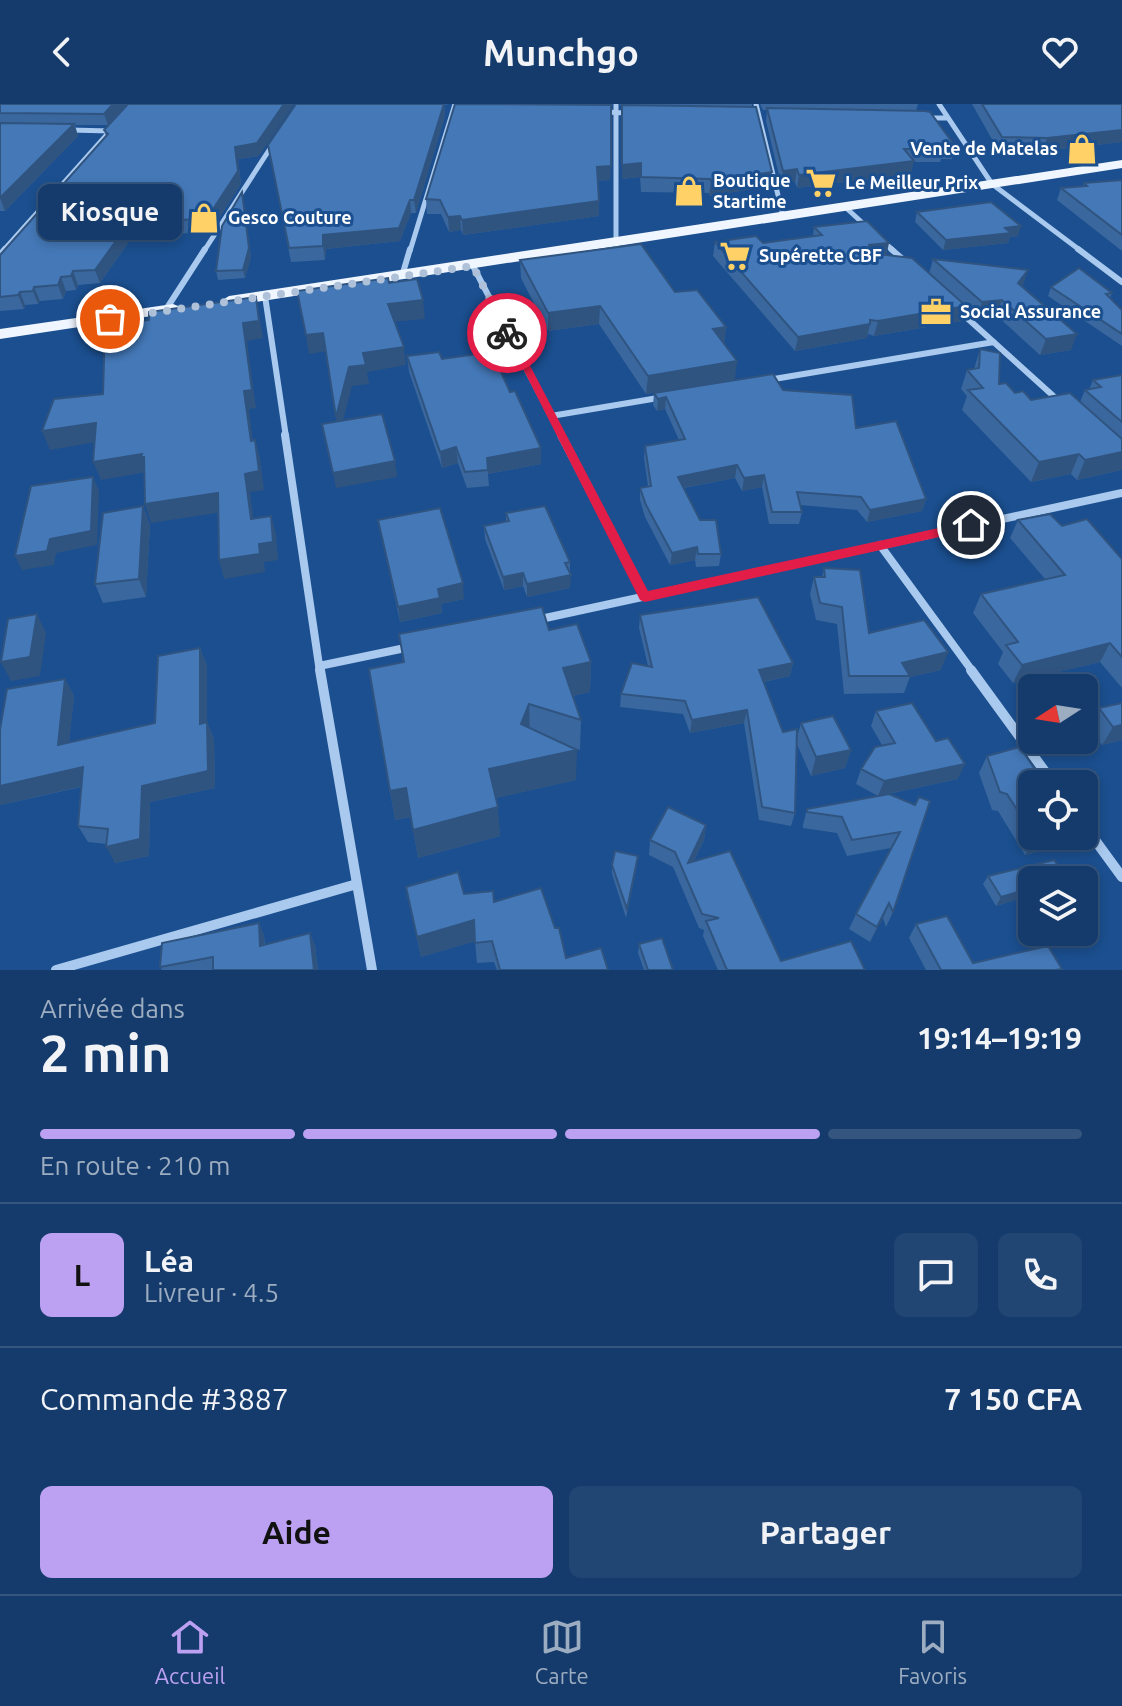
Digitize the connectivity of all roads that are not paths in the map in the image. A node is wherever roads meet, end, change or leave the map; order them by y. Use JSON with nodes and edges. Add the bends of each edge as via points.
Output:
{"nodes":[{"id":1,"x":616,"y":104,"type":"edge"},
{"id":2,"x":756,"y":104,"type":"edge"},
{"id":3,"x":939,"y":104,"type":"edge"},
{"id":4,"x":454,"y":107,"type":"edge"},
{"id":5,"x":437,"y":109,"type":"edge"},
{"id":6,"x":468,"y":110,"type":"edge"},
{"id":7,"x":587,"y":112,"type":"edge"},
{"id":8,"x":616,"y":112,"type":"junction"},
{"id":9,"x":632,"y":113,"type":"edge"},
{"id":10,"x":743,"y":114,"type":"edge"},
{"id":11,"x":758,"y":114,"type":"junction"},
{"id":12,"x":774,"y":115,"type":"edge"},
{"id":13,"x":916,"y":118,"type":"edge"},
{"id":14,"x":947,"y":118,"type":"junction"},
{"id":15,"x":118,"y":122,"type":"edge"},
{"id":16,"x":63,"y":130,"type":"edge"},
{"id":17,"x":111,"y":131,"type":"junction"},
{"id":18,"x":280,"y":133,"type":"edge"},
{"id":19,"x":1122,"y":164,"type":"edge"},
{"id":20,"x":992,"y":184,"type":"junction"},
{"id":21,"x":844,"y":206,"type":"junction"},
{"id":22,"x":783,"y":216,"type":"junction"},
{"id":23,"x":616,"y":244,"type":"junction"},
{"id":24,"x":0,"y":255,"type":"edge"},
{"id":25,"x":473,"y":266,"type":"junction"},
{"id":26,"x":913,"y":269,"type":"edge"},
{"id":27,"x":402,"y":276,"type":"junction"},
{"id":28,"x":1122,"y":282,"type":"edge"},
{"id":29,"x":265,"y":296,"type":"junction"},
{"id":30,"x":948,"y":300,"type":"edge"},
{"id":31,"x":165,"y":311,"type":"junction"},
{"id":32,"x":0,"y":334,"type":"edge"},
{"id":33,"x":994,"y":342,"type":"junction"},
{"id":34,"x":765,"y":380,"type":"edge"},
{"id":35,"x":673,"y":396,"type":"edge"},
{"id":36,"x":1064,"y":406,"type":"edge"},
{"id":37,"x":551,"y":416,"type":"junction"},
{"id":38,"x":1122,"y":493,"type":"edge"},
{"id":39,"x":880,"y":545,"type":"junction"},
{"id":40,"x":645,"y":597,"type":"junction"},
{"id":41,"x":521,"y":623,"type":"edge"},
{"id":42,"x":427,"y":643,"type":"edge"},
{"id":43,"x":319,"y":666,"type":"junction"},
{"id":44,"x":1044,"y":770,"type":"edge"},
{"id":45,"x":1098,"y":844,"type":"edge"},
{"id":46,"x":1122,"y":877,"type":"edge"},
{"id":47,"x":357,"y":884,"type":"junction"},
{"id":48,"x":56,"y":970,"type":"edge"},
{"id":49,"x":372,"y":970,"type":"edge"}],
"edges":[{"from":1,"to":8,"type":"street"},
{"from":2,"to":11,"type":"street"},
{"from":3,"to":14,"type":"street"},
{"from":4,"to":5,"type":"street"},
{"from":4,"to":6,"type":"street"},
{"from":4,"to":27,"type":"street"},
{"from":7,"to":8,"type":"street"},
{"from":8,"to":9,"type":"street"},
{"from":8,"to":23,"type":"street"},
{"from":10,"to":11,"type":"street"},
{"from":11,"to":12,"type":"street"},
{"from":11,"to":22,"type":"street"},
{"from":13,"to":14,"type":"street"},
{"from":14,"to":20,"type":"street"},
{"from":15,"to":17,"type":"street"},
{"from":16,"to":17,"type":"street"},
{"from":17,"to":24,"type":"street"},
{"from":18,"to":31,"type":"street"},
{"from":19,"to":20,"type":"main road"},
{"from":20,"to":21,"type":"main road"},
{"from":20,"to":28,"type":"street"},
{"from":21,"to":22,"type":"main road"},
{"from":21,"to":26,"type":"street"},
{"from":22,"to":23,"type":"main road"},
{"from":23,"to":25,"type":"main road"},
{"from":25,"to":27,"type":"main road"},
{"from":25,"to":37,"type":"street"},
{"from":27,"to":29,"type":"main road"},
{"from":29,"to":31,"type":"main road"},
{"from":29,"to":43,"type":"street"},
{"from":30,"to":33,"type":"street"},
{"from":31,"to":32,"type":"main road"},
{"from":33,"to":34,"type":"street"},
{"from":33,"to":36,"type":"street"},
{"from":35,"to":37,"type":"street"},
{"from":37,"to":40,"type":"street"},
{"from":38,"to":39,"type":"street"},
{"from":39,"to":40,"type":"street"},
{"from":39,"to":44,"type":"street"},
{"from":40,"to":41,"type":"street"},
{"from":42,"to":43,"type":"street"},
{"from":43,"to":47,"type":"street"},
{"from":45,"to":46,"type":"street"},
{"from":47,"to":48,"type":"street"},
{"from":47,"to":49,"type":"street"}]}
